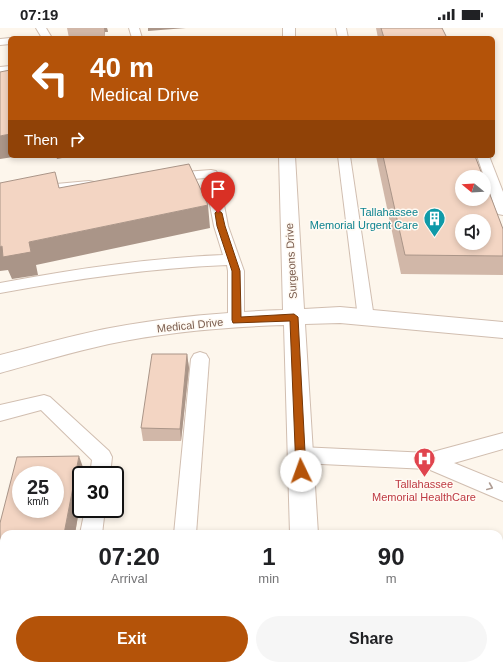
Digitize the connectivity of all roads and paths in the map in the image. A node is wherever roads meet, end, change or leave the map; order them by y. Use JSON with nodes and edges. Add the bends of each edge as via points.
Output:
{"nodes":[{"id":1,"x":287,"y":158,"type":"edge"},
{"id":2,"x":344,"y":158,"type":"edge"},
{"id":3,"x":483,"y":158,"type":"edge"},
{"id":4,"x":156,"y":178,"type":"edge"},
{"id":5,"x":102,"y":183,"type":"edge"},
{"id":6,"x":0,"y":199,"type":"edge"},
{"id":7,"x":503,"y":211,"type":"edge"},
{"id":8,"x":233,"y":260,"type":"junction"},
{"id":9,"x":0,"y":288,"type":"edge"},
{"id":10,"x":294,"y":317,"type":"junction"},
{"id":11,"x":366,"y":318,"type":"junction"},
{"id":12,"x":236,"y":320,"type":"junction"},
{"id":13,"x":503,"y":330,"type":"edge"},
{"id":14,"x":200,"y":359,"type":"dead end"},
{"id":15,"x":0,"y":364,"type":"edge"},
{"id":16,"x":0,"y":413,"type":"edge"},
{"id":17,"x":503,"y":442,"type":"edge"},
{"id":18,"x":300,"y":456,"type":"junction"},
{"id":19,"x":429,"y":461,"type":"junction"},
{"id":20,"x":101,"y":466,"type":"edge"},
{"id":21,"x":503,"y":492,"type":"edge"},
{"id":22,"x":94,"y":518,"type":"edge"},
{"id":23,"x":92,"y":530,"type":"edge"},
{"id":24,"x":185,"y":530,"type":"edge"},
{"id":25,"x":304,"y":530,"type":"edge"}],
"edges":[{"from":1,"to":10,"type":"street","name":"Surgeons Drive"},
{"from":2,"to":11,"type":"lane"},
{"from":3,"to":7,"type":"lane"},
{"from":4,"to":8,"type":"lane","via":[[211,174],[221,226]]},
{"from":5,"to":6,"type":"lane","via":[[56,188]]},
{"from":8,"to":9,"type":"lane","via":[[134,266],[70,274]]},
{"from":8,"to":12,"type":"lane","via":[[236,271]]},
{"from":10,"to":11,"type":"street","name":"Medical Drive","via":[[340,315]]},
{"from":10,"to":12,"type":"street","name":"Medical Drive"},
{"from":10,"to":18,"type":"street","name":"Surgeons Drive"},
{"from":11,"to":13,"type":"street","name":"Medical Drive"},
{"from":12,"to":15,"type":"street","name":"Medical Drive","via":[[170,326],[109,336]]},
{"from":14,"to":24,"type":"lane"},
{"from":16,"to":20,"type":"lane","via":[[44,402],[102,457]]},
{"from":17,"to":19,"type":"lane"},
{"from":18,"to":19,"type":"lane"},
{"from":18,"to":25,"type":"street","name":"Surgeons Drive"},
{"from":19,"to":21,"type":"lane","one_way":true},
{"from":22,"to":23,"type":"lane"}]}
